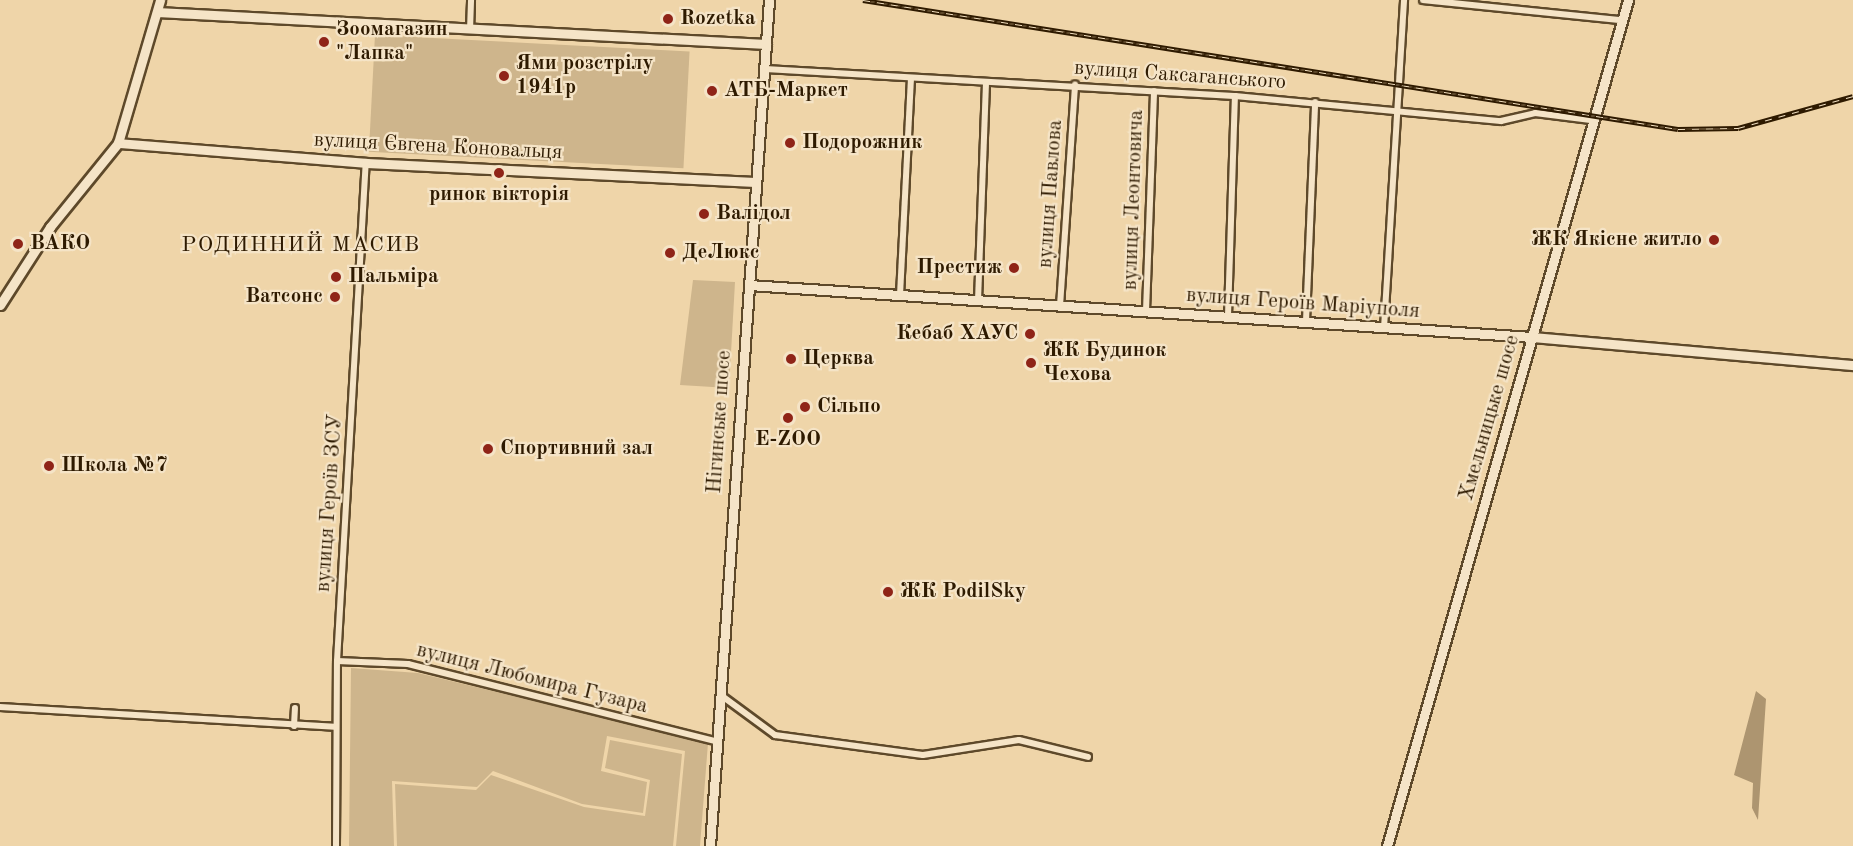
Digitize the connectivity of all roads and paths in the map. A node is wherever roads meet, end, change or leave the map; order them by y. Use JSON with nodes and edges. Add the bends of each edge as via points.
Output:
{"nodes":[{"id":1,"x":160,"y":0,"type":"edge"},
{"id":2,"x":471,"y":0,"type":"edge"},
{"id":3,"x":770,"y":0,"type":"edge"},
{"id":4,"x":1404,"y":0,"type":"edge"},
{"id":5,"x":1423,"y":0,"type":"edge"},
{"id":6,"x":1628,"y":0,"type":"edge"},
{"id":7,"x":157,"y":12,"type":"junction"},
{"id":8,"x":1621,"y":20,"type":"junction"},
{"id":9,"x":470,"y":30,"type":"junction"},
{"id":10,"x":766,"y":44,"type":"junction"},
{"id":11,"x":765,"y":69,"type":"junction"},
{"id":12,"x":911,"y":79,"type":"junction"},
{"id":13,"x":986,"y":83,"type":"junction"},
{"id":14,"x":1075,"y":85,"type":"junction"},
{"id":15,"x":1154,"y":91,"type":"junction"},
{"id":16,"x":1235,"y":96,"type":"junction"},
{"id":17,"x":1315,"y":102,"type":"junction"},
{"id":18,"x":1401,"y":111,"type":"junction"},
{"id":19,"x":1591,"y":120,"type":"junction"},
{"id":20,"x":118,"y":143,"type":"junction"},
{"id":21,"x":366,"y":163,"type":"junction"},
{"id":22,"x":756,"y":182,"type":"junction"},
{"id":23,"x":749,"y":285,"type":"junction"},
{"id":24,"x":900,"y":296,"type":"junction"},
{"id":25,"x":978,"y":301,"type":"junction"},
{"id":26,"x":0,"y":305,"type":"edge"},
{"id":27,"x":1060,"y":306,"type":"junction"},
{"id":28,"x":1146,"y":311,"type":"junction"},
{"id":29,"x":1228,"y":316,"type":"junction"},
{"id":30,"x":1306,"y":321,"type":"junction"},
{"id":31,"x":1384,"y":328,"type":"junction"},
{"id":32,"x":1531,"y":337,"type":"junction"},
{"id":33,"x":1853,"y":365,"type":"edge"},
{"id":34,"x":337,"y":662,"type":"junction"},
{"id":35,"x":722,"y":696,"type":"junction"},
{"id":36,"x":0,"y":707,"type":"edge"},
{"id":37,"x":295,"y":708,"type":"dead end"},
{"id":38,"x":294,"y":726,"type":"junction"},
{"id":39,"x":334,"y":727,"type":"junction"},
{"id":40,"x":718,"y":742,"type":"junction"},
{"id":41,"x":1088,"y":758,"type":"dead end"},
{"id":42,"x":336,"y":846,"type":"edge"},
{"id":43,"x":710,"y":846,"type":"edge"},
{"id":44,"x":1387,"y":846,"type":"edge"}],
"edges":[{"from":1,"to":7,"type":"street"},
{"from":2,"to":9,"type":"street"},
{"from":3,"to":10,"type":"street","name":"Нігинське шосе"},
{"from":4,"to":18,"type":"street"},
{"from":5,"to":8,"type":"street"},
{"from":6,"to":8,"type":"street","name":"Хмельницьке шосе"},
{"from":7,"to":9,"type":"street"},
{"from":7,"to":20,"type":"street"},
{"from":8,"to":19,"type":"street","name":"Хмельницьке шосе"},
{"from":9,"to":10,"type":"street"},
{"from":10,"to":11,"type":"street","name":"Нігинське шосе"},
{"from":11,"to":12,"type":"street","name":"вулиця Саксаганського"},
{"from":11,"to":22,"type":"street","name":"Нігинське шосе"},
{"from":12,"to":13,"type":"street","name":"вулиця Саксаганського"},
{"from":12,"to":24,"type":"street"},
{"from":13,"to":14,"type":"street","name":"вулиця Саксаганського"},
{"from":13,"to":25,"type":"street"},
{"from":14,"to":15,"type":"street","name":"вулиця Саксаганського"},
{"from":14,"to":27,"type":"street","name":"вулиця Павлова"},
{"from":15,"to":16,"type":"street","name":"вулиця Саксаганського"},
{"from":15,"to":28,"type":"street","name":"вулиця Леонтовича"},
{"from":16,"to":17,"type":"street","name":"вулиця Саксаганського"},
{"from":16,"to":29,"type":"street"},
{"from":17,"to":18,"type":"street","name":"вулиця Саксаганського"},
{"from":17,"to":30,"type":"street"},
{"from":18,"to":19,"type":"street","name":"вулиця Саксаганського","via":[[1501,121],[1535,113]]},
{"from":18,"to":31,"type":"street"},
{"from":19,"to":32,"type":"street","name":"Хмельницьке шосе"},
{"from":20,"to":21,"type":"street","name":"вулиця Євгена Коновальця"},
{"from":20,"to":26,"type":"street","via":[[50,227]]},
{"from":21,"to":22,"type":"street","name":"вулиця Євгена Коновальця"},
{"from":21,"to":34,"type":"street","name":"вулиця Героїв ЗСУ"},
{"from":22,"to":23,"type":"street","name":"Нігинське шосе"},
{"from":23,"to":24,"type":"street","name":"вулиця Героїв Маріуполя"},
{"from":23,"to":35,"type":"street","name":"Нігинське шосе"},
{"from":24,"to":25,"type":"street","name":"вулиця Героїв Маріуполя"},
{"from":25,"to":27,"type":"street","name":"вулиця Героїв Маріуполя"},
{"from":27,"to":28,"type":"street","name":"вулиця Героїв Маріуполя"},
{"from":28,"to":29,"type":"street","name":"вулиця Героїв Маріуполя"},
{"from":29,"to":30,"type":"street","name":"вулиця Героїв Маріуполя"},
{"from":30,"to":31,"type":"street","name":"вулиця Героїв Маріуполя"},
{"from":31,"to":32,"type":"street","name":"вулиця Героїв Маріуполя"},
{"from":32,"to":33,"type":"street","name":"вулиця Героїв Маріуполя"},
{"from":32,"to":44,"type":"street","name":"Хмельницьке шосе"},
{"from":34,"to":39,"type":"street","name":"вулиця Героїв ЗСУ"},
{"from":34,"to":40,"type":"street","name":"вулиця Любомира Гузара","via":[[408,664]]},
{"from":35,"to":40,"type":"street","name":"Нігинське шосе"},
{"from":35,"to":41,"type":"street","via":[[775,735],[923,755],[1019,741]]},
{"from":36,"to":38,"type":"street"},
{"from":37,"to":38,"type":"street"},
{"from":38,"to":39,"type":"street"},
{"from":39,"to":42,"type":"street","name":"вулиця Героїв ЗСУ"},
{"from":40,"to":43,"type":"street","name":"Нігинське шосе"}]}
